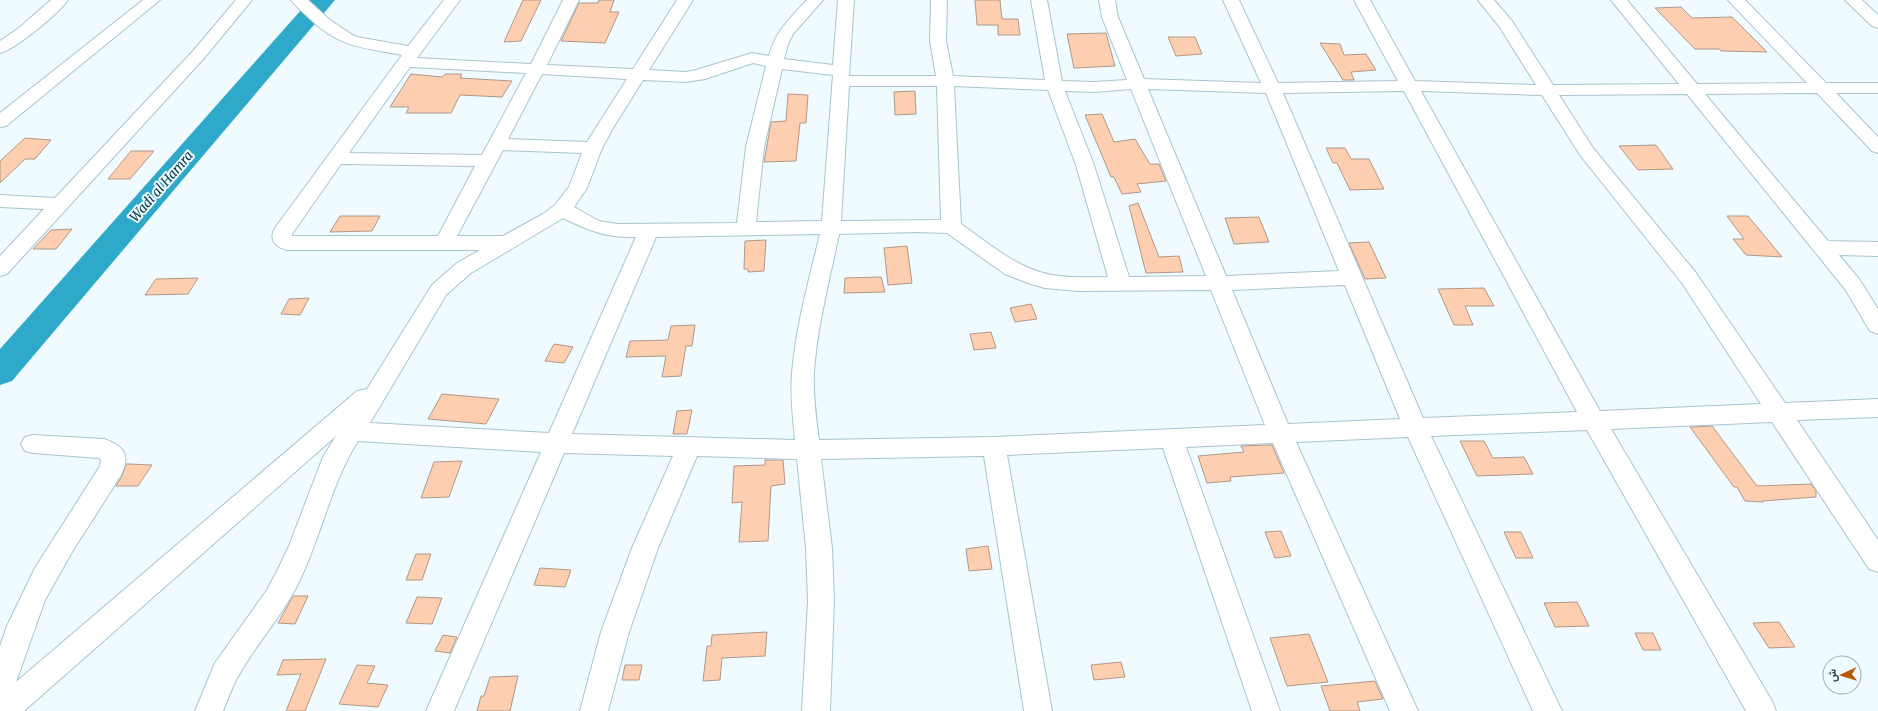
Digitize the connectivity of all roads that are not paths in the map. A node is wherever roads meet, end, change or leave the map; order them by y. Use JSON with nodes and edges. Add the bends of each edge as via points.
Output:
{"nodes":[{"id":1,"x":60,"y":0,"type":"edge"},
{"id":2,"x":152,"y":0,"type":"edge"},
{"id":3,"x":244,"y":0,"type":"edge"},
{"id":4,"x":299,"y":0,"type":"edge"},
{"id":5,"x":452,"y":0,"type":"edge"},
{"id":6,"x":571,"y":0,"type":"edge"},
{"id":7,"x":685,"y":0,"type":"edge"},
{"id":8,"x":815,"y":0,"type":"edge"},
{"id":9,"x":846,"y":0,"type":"edge"},
{"id":10,"x":939,"y":0,"type":"edge"},
{"id":11,"x":1039,"y":0,"type":"edge"},
{"id":12,"x":1107,"y":0,"type":"edge"},
{"id":13,"x":1231,"y":0,"type":"edge"},
{"id":14,"x":1362,"y":0,"type":"edge"},
{"id":15,"x":1486,"y":0,"type":"edge"},
{"id":16,"x":1619,"y":0,"type":"edge"},
{"id":17,"x":1736,"y":0,"type":"edge"},
{"id":18,"x":1854,"y":0,"type":"edge"},
{"id":19,"x":1878,"y":23,"type":"edge"},
{"id":20,"x":0,"y":48,"type":"edge"},
{"id":21,"x":408,"y":57,"type":"junction"},
{"id":22,"x":776,"y":62,"type":"junction"},
{"id":23,"x":536,"y":70,"type":"junction"},
{"id":24,"x":638,"y":74,"type":"junction"},
{"id":25,"x":841,"y":76,"type":"junction"},
{"id":26,"x":945,"y":81,"type":"junction"},
{"id":27,"x":1137,"y":84,"type":"junction"},
{"id":28,"x":1054,"y":86,"type":"junction"},
{"id":29,"x":1410,"y":86,"type":"junction"},
{"id":30,"x":1272,"y":88,"type":"junction"},
{"id":31,"x":1821,"y":88,"type":"junction"},
{"id":32,"x":1878,"y":88,"type":"edge"},
{"id":33,"x":1693,"y":89,"type":"junction"},
{"id":34,"x":1547,"y":90,"type":"junction"},
{"id":35,"x":0,"y":122,"type":"edge"},
{"id":36,"x":496,"y":144,"type":"junction"},
{"id":37,"x":1878,"y":147,"type":"edge"},
{"id":38,"x":593,"y":148,"type":"junction"},
{"id":39,"x":336,"y":158,"type":"junction"},
{"id":40,"x":486,"y":161,"type":"junction"},
{"id":41,"x":0,"y":200,"type":"edge"},
{"id":42,"x":60,"y":204,"type":"junction"},
{"id":43,"x":562,"y":209,"type":"junction"},
{"id":44,"x":831,"y":227,"type":"junction"},
{"id":45,"x":951,"y":227,"type":"junction"},
{"id":46,"x":746,"y":229,"type":"junction"},
{"id":47,"x":649,"y":231,"type":"junction"},
{"id":48,"x":444,"y":243,"type":"junction"},
{"id":49,"x":509,"y":243,"type":"junction"},
{"id":50,"x":1823,"y":248,"type":"junction"},
{"id":51,"x":1878,"y":249,"type":"edge"},
{"id":52,"x":0,"y":269,"type":"edge"},
{"id":53,"x":1352,"y":278,"type":"junction"},
{"id":54,"x":1219,"y":283,"type":"junction"},
{"id":55,"x":1121,"y":284,"type":"junction"},
{"id":56,"x":1878,"y":326,"type":"edge"},
{"id":57,"x":386,"y":379,"type":"junction"},
{"id":58,"x":1878,"y":408,"type":"edge"},
{"id":59,"x":1780,"y":413,"type":"junction"},
{"id":60,"x":1594,"y":421,"type":"junction"},
{"id":61,"x":1415,"y":428,"type":"junction"},
{"id":62,"x":351,"y":431,"type":"junction"},
{"id":63,"x":1280,"y":434,"type":"junction"},
{"id":64,"x":1171,"y":438,"type":"junction"},
{"id":65,"x":558,"y":443,"type":"junction"},
{"id":66,"x":33,"y":444,"type":"dead end"},
{"id":67,"x":994,"y":446,"type":"junction"},
{"id":68,"x":689,"y":447,"type":"junction"},
{"id":69,"x":810,"y":450,"type":"junction"},
{"id":70,"x":1878,"y":561,"type":"edge"},
{"id":71,"x":0,"y":686,"type":"edge"},
{"id":72,"x":3,"y":711,"type":"edge"},
{"id":73,"x":209,"y":711,"type":"edge"},
{"id":74,"x":440,"y":711,"type":"edge"},
{"id":75,"x":594,"y":711,"type":"edge"},
{"id":76,"x":816,"y":711,"type":"edge"},
{"id":77,"x":1038,"y":711,"type":"edge"},
{"id":78,"x":1266,"y":711,"type":"edge"},
{"id":79,"x":1404,"y":711,"type":"edge"},
{"id":80,"x":1548,"y":711,"type":"edge"},
{"id":81,"x":1762,"y":711,"type":"edge"}],
"edges":[{"from":1,"to":20,"type":"street","via":[[25,31]]},
{"from":2,"to":35,"type":"street"},
{"from":3,"to":42,"type":"street","via":[[199,54]]},
{"from":4,"to":21,"type":"street","via":[[326,26],[344,38]]},
{"from":5,"to":21,"type":"street"},
{"from":6,"to":23,"type":"street"},
{"from":7,"to":24,"type":"street"},
{"from":8,"to":22,"type":"street","via":[[782,40]]},
{"from":9,"to":25,"type":"street"},
{"from":10,"to":26,"type":"street","via":[[938,41]]},
{"from":11,"to":28,"type":"street"},
{"from":12,"to":27,"type":"street","via":[[1110,18]]},
{"from":13,"to":30,"type":"street"},
{"from":14,"to":29,"type":"street"},
{"from":15,"to":34,"type":"street","via":[[1506,24]]},
{"from":16,"to":33,"type":"street"},
{"from":17,"to":31,"type":"street"},
{"from":18,"to":19,"type":"street"},
{"from":21,"to":23,"type":"street"},
{"from":21,"to":39,"type":"street"},
{"from":22,"to":24,"type":"street","via":[[750,58],[692,77]]},
{"from":22,"to":25,"type":"street"},
{"from":22,"to":46,"type":"street","via":[[755,146]]},
{"from":23,"to":24,"type":"street"},
{"from":23,"to":36,"type":"street"},
{"from":24,"to":38,"type":"street"},
{"from":25,"to":26,"type":"street"},
{"from":25,"to":44,"type":"street"},
{"from":26,"to":28,"type":"street"},
{"from":26,"to":45,"type":"street"},
{"from":27,"to":28,"type":"street"},
{"from":27,"to":30,"type":"street"},
{"from":27,"to":54,"type":"street"},
{"from":28,"to":55,"type":"street","via":[[1085,165]]},
{"from":29,"to":30,"type":"street"},
{"from":29,"to":34,"type":"street"},
{"from":29,"to":60,"type":"street"},
{"from":30,"to":53,"type":"street"},
{"from":31,"to":32,"type":"street"},
{"from":31,"to":33,"type":"street"},
{"from":31,"to":37,"type":"street"},
{"from":33,"to":34,"type":"street"},
{"from":33,"to":50,"type":"street"},
{"from":34,"to":59,"type":"street","via":[[1586,151],[1689,278]]},
{"from":36,"to":38,"type":"street"},
{"from":36,"to":40,"type":"street"},
{"from":38,"to":43,"type":"street","via":[[578,188]]},
{"from":39,"to":40,"type":"street"},
{"from":39,"to":48,"type":"street","via":[[282,233],[282,240],[287,243]]},
{"from":40,"to":48,"type":"street"},
{"from":41,"to":42,"type":"street"},
{"from":42,"to":52,"type":"street"},
{"from":43,"to":47,"type":"street","via":[[594,226],[618,231]]},
{"from":43,"to":49,"type":"street"},
{"from":44,"to":45,"type":"street"},
{"from":44,"to":46,"type":"street"},
{"from":44,"to":69,"type":"street","via":[[810,325],[803,373],[804,410]]},
{"from":45,"to":55,"type":"street","via":[[1013,269],[1035,278],[1052,282]]},
{"from":46,"to":47,"type":"street"},
{"from":47,"to":65,"type":"street"},
{"from":48,"to":49,"type":"street"},
{"from":49,"to":57,"type":"street","via":[[464,268],[439,290]]},
{"from":50,"to":51,"type":"street"},
{"from":50,"to":56,"type":"street","via":[[1852,284]]},
{"from":53,"to":54,"type":"street"},
{"from":53,"to":61,"type":"street"},
{"from":54,"to":55,"type":"street"},
{"from":54,"to":63,"type":"street"},
{"from":57,"to":62,"type":"street"},
{"from":57,"to":72,"type":"street"},
{"from":58,"to":59,"type":"street"},
{"from":59,"to":60,"type":"street"},
{"from":59,"to":70,"type":"street"},
{"from":60,"to":61,"type":"street"},
{"from":60,"to":81,"type":"street"},
{"from":61,"to":63,"type":"street"},
{"from":61,"to":80,"type":"street"},
{"from":62,"to":65,"type":"street"},
{"from":62,"to":73,"type":"street","via":[[326,478],[288,577],[225,672]]},
{"from":63,"to":64,"type":"street"},
{"from":63,"to":79,"type":"street"},
{"from":64,"to":67,"type":"street"},
{"from":64,"to":78,"type":"street"},
{"from":65,"to":68,"type":"street"},
{"from":65,"to":74,"type":"street"},
{"from":66,"to":71,"type":"street","via":[[104,449],[114,456],[112,468],[35,594],[21,625]]},
{"from":67,"to":69,"type":"street"},
{"from":67,"to":77,"type":"street"},
{"from":68,"to":69,"type":"street"},
{"from":68,"to":75,"type":"street","via":[[644,548],[615,632]]},
{"from":69,"to":76,"type":"street","via":[[821,601]]}]}
